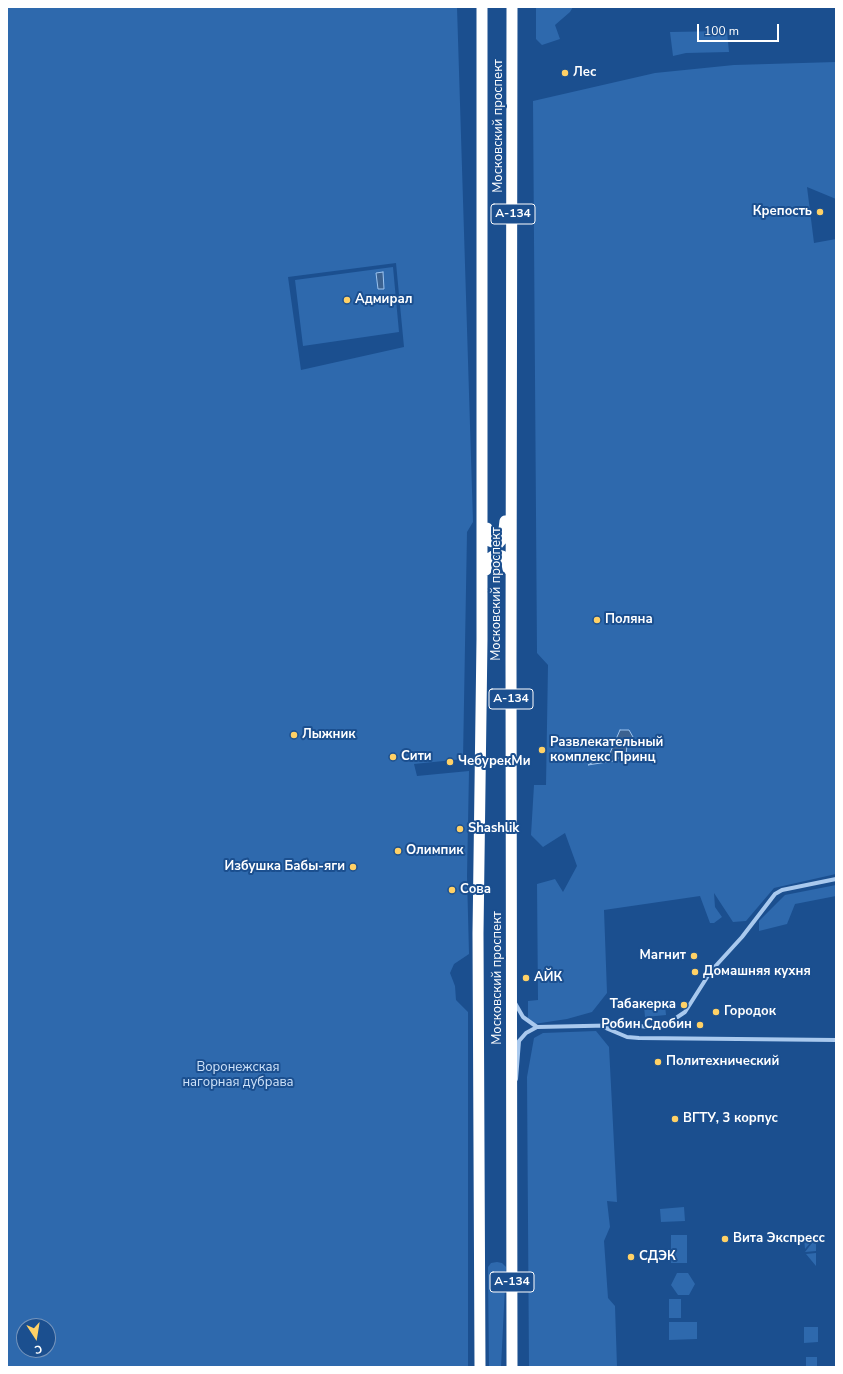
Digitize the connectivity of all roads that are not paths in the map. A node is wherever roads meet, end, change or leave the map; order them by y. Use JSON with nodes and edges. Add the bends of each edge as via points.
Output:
{"nodes":[{"id":1,"x":482,"y":7,"type":"edge"},
{"id":2,"x":512,"y":7,"type":"edge"},
{"id":3,"x":512,"y":421,"type":"junction"},
{"id":4,"x":483,"y":480,"type":"junction"},
{"id":5,"x":482,"y":639,"type":"junction"},
{"id":6,"x":511,"y":658,"type":"junction"},
{"id":7,"x":836,"y":879,"type":"edge"},
{"id":8,"x":512,"y":976,"type":"junction"},
{"id":9,"x":599,"y":1025,"type":"junction"},
{"id":10,"x":536,"y":1027,"type":"junction"},
{"id":11,"x":836,"y":1040,"type":"edge"},
{"id":12,"x":513,"y":1102,"type":"junction"},
{"id":13,"x":480,"y":1367,"type":"edge"},
{"id":14,"x":512,"y":1367,"type":"edge"}],
"edges":[{"from":1,"to":4,"type":"highway","name":"Московский проспект","number":"А-134"},
{"from":2,"to":3,"type":"highway","name":"Московский проспект","number":"А-134"},
{"from":3,"to":4,"type":"highway","via":[[504,533],[498,544],[490,541],[487,536],[486,492]]},
{"from":3,"to":6,"type":"highway","name":"Московский проспект","number":"А-134"},
{"from":4,"to":5,"type":"highway","name":"Московский проспект","number":"А-134"},
{"from":5,"to":6,"type":"highway","via":[[486,608],[486,563],[492,555],[498,554],[504,557],[508,564],[508,630]]},
{"from":5,"to":13,"type":"highway","name":"Московский проспект","number":"А-134","via":[[478,933]]},
{"from":6,"to":8,"type":"highway","name":"Московский проспект","number":"А-134"},
{"from":7,"to":9,"type":"street","via":[[782,890],[775,894],[742,937],[711,971],[692,1004],[677,1018],[662,1025]]},
{"from":8,"to":10,"type":"street","via":[[515,1004],[523,1017]]},
{"from":8,"to":12,"type":"highway","name":"Московский проспект","number":"А-134"},
{"from":9,"to":10,"type":"street"},
{"from":9,"to":11,"type":"street","via":[[627,1037]]},
{"from":10,"to":12,"type":"street","via":[[519,1041]]},
{"from":12,"to":14,"type":"highway","name":"Московский проспект","number":"А-134"}]}
